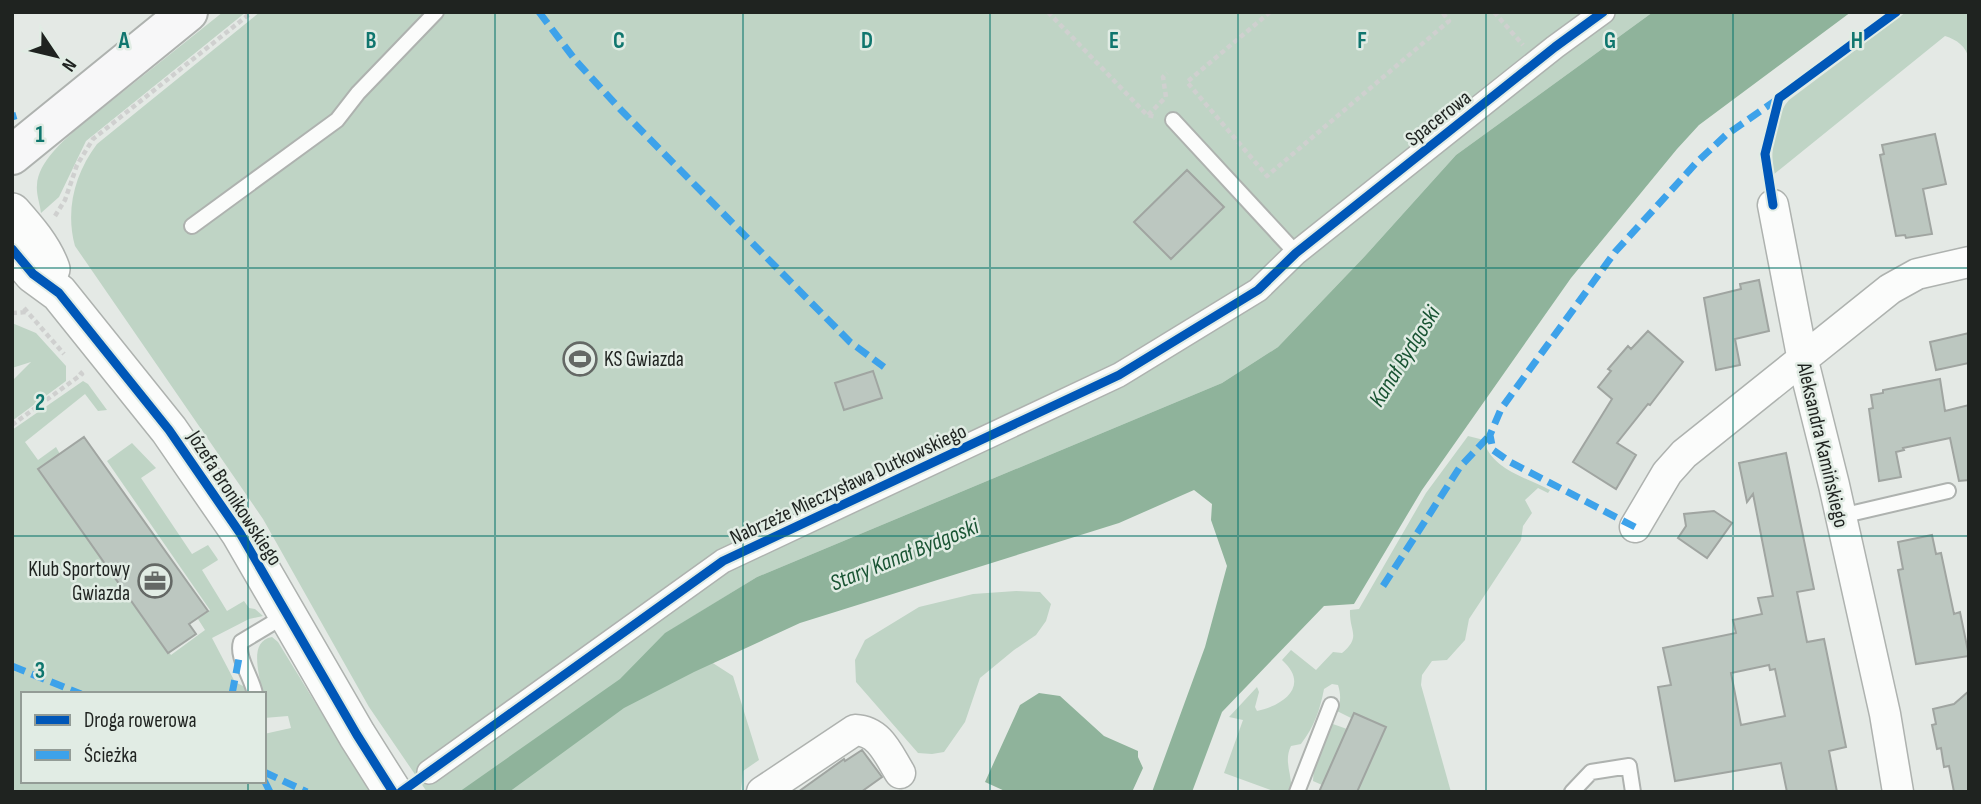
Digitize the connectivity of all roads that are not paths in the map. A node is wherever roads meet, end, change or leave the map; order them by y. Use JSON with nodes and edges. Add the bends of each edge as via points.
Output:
{"nodes":[{"id":1,"x":436,"y":12,"type":"edge"},
{"id":2,"x":1603,"y":12,"type":"edge"},
{"id":3,"x":182,"y":14,"type":"edge"},
{"id":4,"x":1173,"y":120,"type":"dead end"},
{"id":5,"x":12,"y":155,"type":"edge"},
{"id":6,"x":1773,"y":205,"type":"dead end"},
{"id":7,"x":192,"y":226,"type":"dead end"},
{"id":8,"x":19,"y":231,"type":"edge"},
{"id":9,"x":1296,"y":253,"type":"junction"},
{"id":10,"x":1969,"y":262,"type":"edge"},
{"id":11,"x":1803,"y":361,"type":"junction"},
{"id":12,"x":1948,"y":492,"type":"dead end"},
{"id":13,"x":1841,"y":516,"type":"junction"},
{"id":14,"x":1635,"y":527,"type":"dead end"},
{"id":15,"x":287,"y":614,"type":"junction"},
{"id":16,"x":255,"y":692,"type":"edge"},
{"id":17,"x":1331,"y":705,"type":"dead end"},
{"id":18,"x":429,"y":772,"type":"dead end"},
{"id":19,"x":902,"y":778,"type":"dead end"},
{"id":20,"x":393,"y":792,"type":"edge"},
{"id":21,"x":762,"y":792,"type":"edge"},
{"id":22,"x":1297,"y":792,"type":"edge"},
{"id":23,"x":1572,"y":792,"type":"edge"},
{"id":24,"x":1633,"y":792,"type":"edge"},
{"id":25,"x":1898,"y":792,"type":"edge"}],
"edges":[{"from":1,"to":7,"type":"lane","via":[[337,120]]},
{"from":2,"to":9,"type":"street","name":"Spacerowa"},
{"from":3,"to":5,"type":"main road"},
{"from":4,"to":9,"type":"lane"},
{"from":6,"to":11,"type":"street","name":"Aleksandra Kamińskiego"},
{"from":8,"to":15,"type":"street","name":"Józefa Bronikowskiego","via":[[33,274],[59,293],[169,430],[240,533]]},
{"from":9,"to":18,"type":"street","name":"Nabrzeże Mieczysława Dutkowskiego","via":[[1258,290],[1119,375],[723,561]]},
{"from":10,"to":11,"type":"street","via":[[1904,281]]},
{"from":11,"to":13,"type":"street","name":"Aleksandra Kamińskiego"},
{"from":11,"to":14,"type":"street","via":[[1684,454],[1667,473]]},
{"from":12,"to":13,"type":"lane"},
{"from":13,"to":25,"type":"street","name":"Aleksandra Kamińskiego"},
{"from":15,"to":16,"type":"lane","via":[[241,642],[240,653]]},
{"from":15,"to":20,"type":"street","name":"Józefa Bronikowskiego"},
{"from":17,"to":22,"type":"lane"},
{"from":19,"to":21,"type":"street","via":[[878,738],[855,730]]},
{"from":23,"to":24,"type":"lane","via":[[1591,772],[1629,766]]}]}
